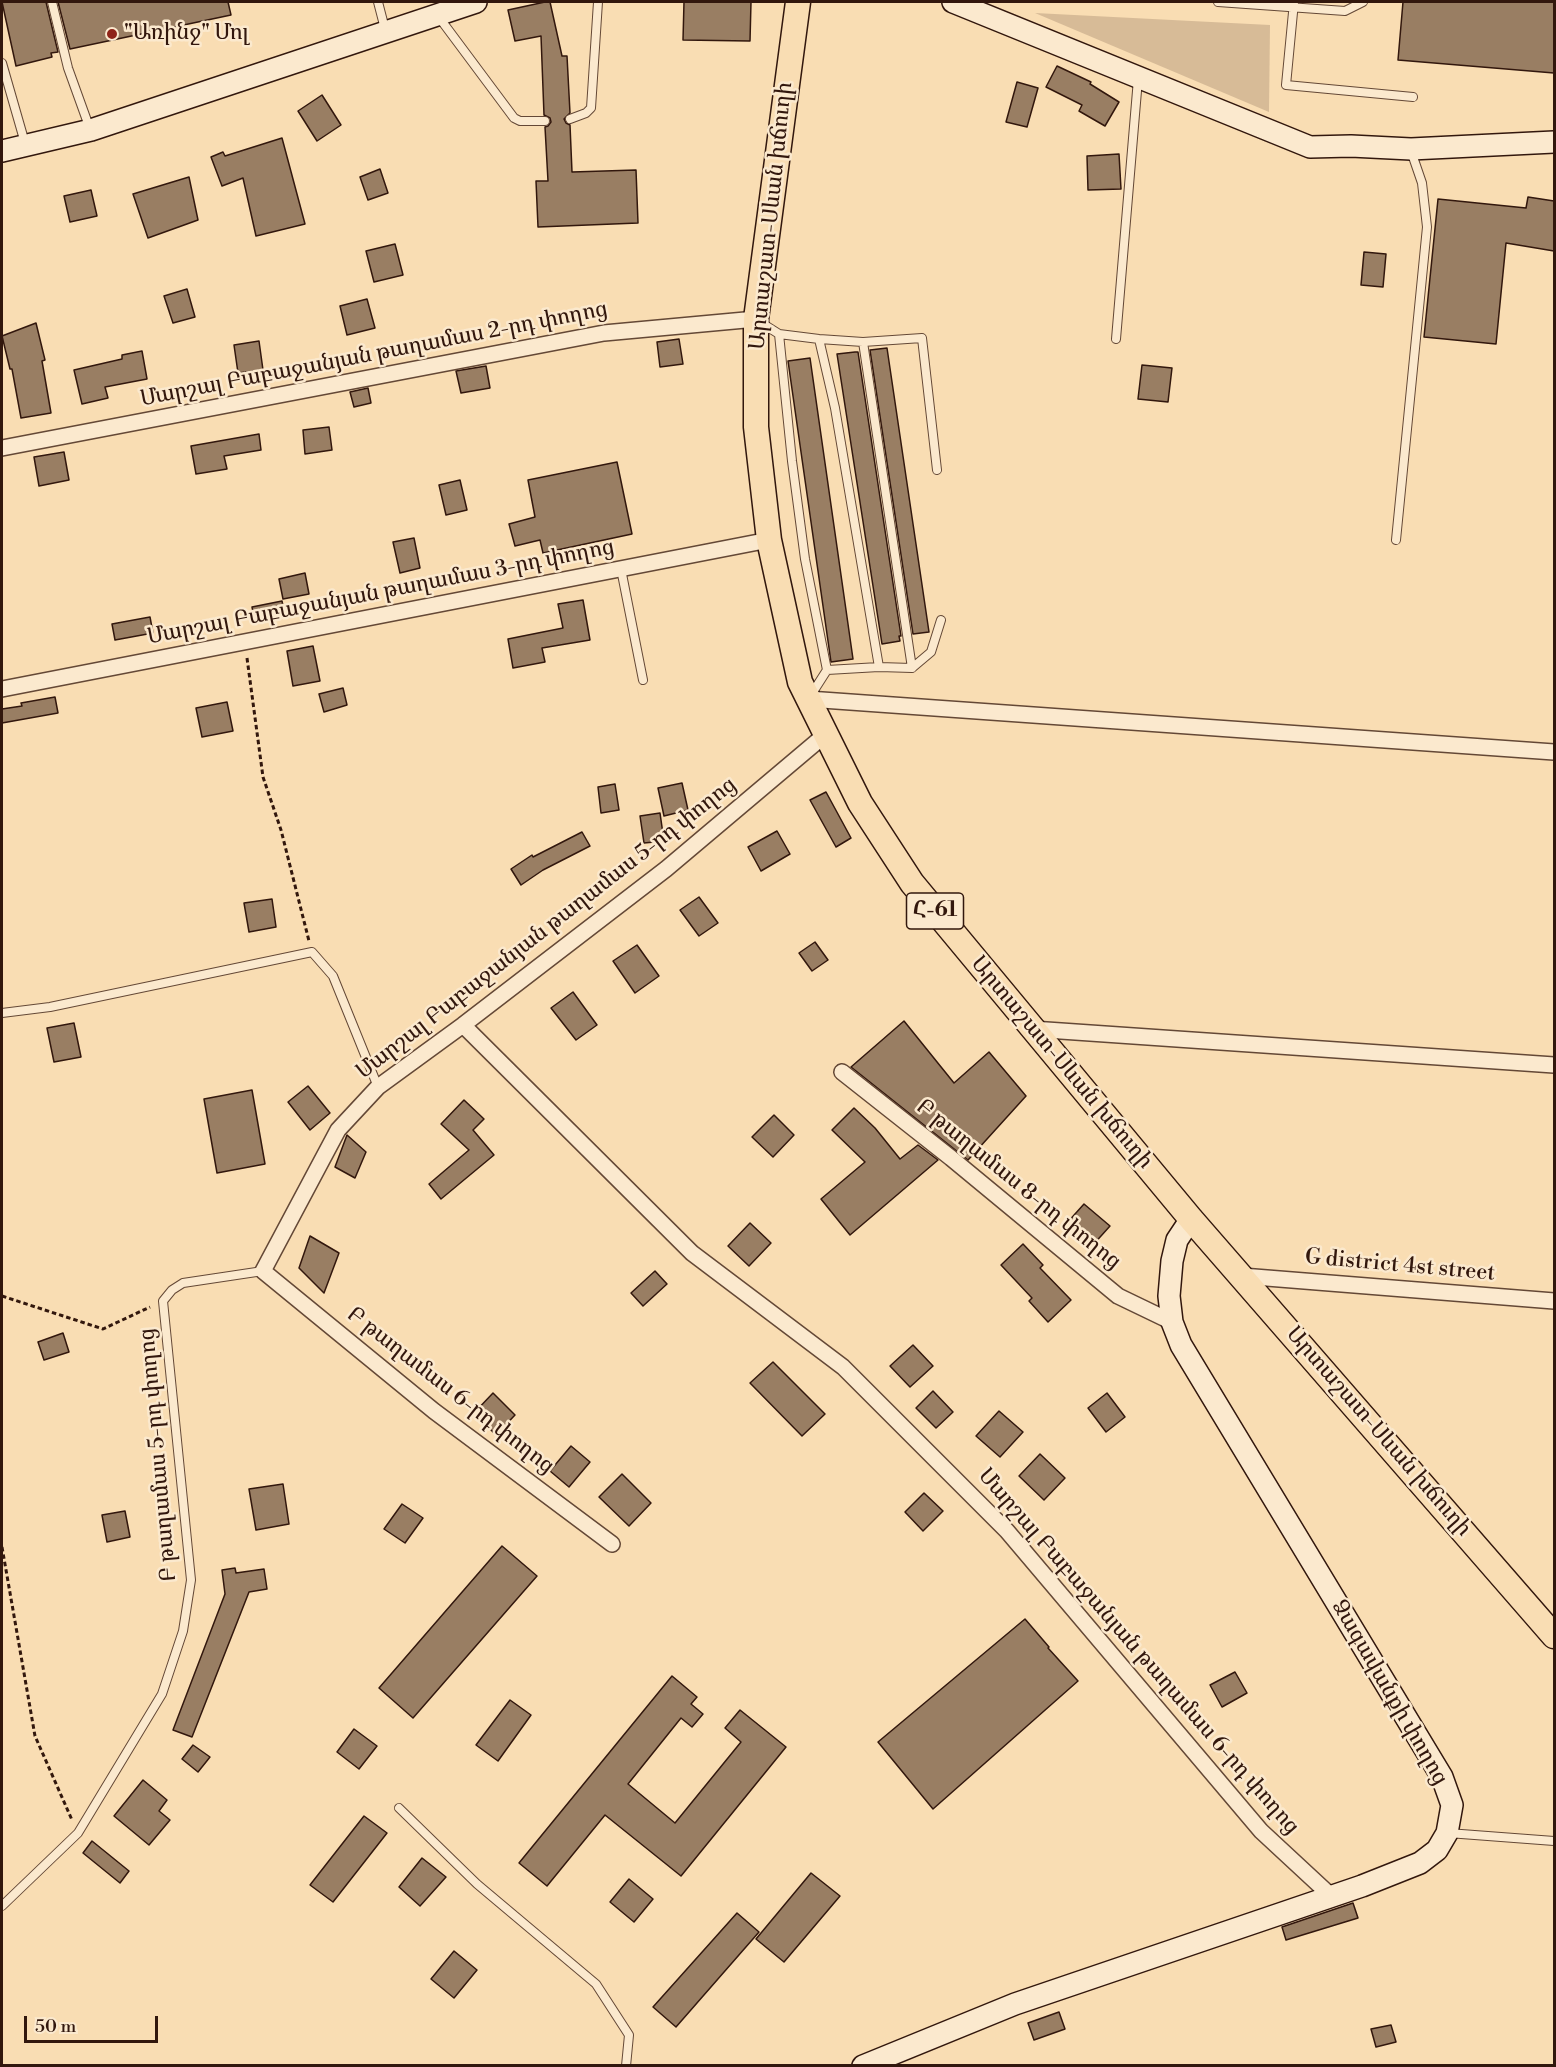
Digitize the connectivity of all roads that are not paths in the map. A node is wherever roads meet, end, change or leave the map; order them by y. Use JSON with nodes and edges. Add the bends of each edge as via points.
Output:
{"nodes":[{"id":1,"x":52,"y":2,"type":"edge"},
{"id":2,"x":378,"y":2,"type":"edge"},
{"id":3,"x":476,"y":2,"type":"edge"},
{"id":4,"x":598,"y":2,"type":"edge"},
{"id":5,"x":798,"y":2,"type":"edge"},
{"id":6,"x":953,"y":2,"type":"edge"},
{"id":7,"x":1218,"y":2,"type":"edge"},
{"id":8,"x":1362,"y":2,"type":"edge"},
{"id":9,"x":1294,"y":4,"type":"edge"},
{"id":10,"x":437,"y":14,"type":"junction"},
{"id":11,"x":385,"y":32,"type":"junction"},
{"id":12,"x":2,"y":63,"type":"edge"},
{"id":13,"x":1138,"y":77,"type":"junction"},
{"id":14,"x":1413,"y":97,"type":"dead end"},
{"id":15,"x":570,"y":119,"type":"dead end"},
{"id":16,"x":545,"y":121,"type":"dead end"},
{"id":17,"x":91,"y":130,"type":"junction"},
{"id":18,"x":1554,"y":142,"type":"edge"},
{"id":19,"x":26,"y":145,"type":"junction"},
{"id":20,"x":1411,"y":149,"type":"junction"},
{"id":21,"x":2,"y":151,"type":"edge"},
{"id":22,"x":756,"y":319,"type":"junction"},
{"id":23,"x":779,"y":334,"type":"junction"},
{"id":24,"x":819,"y":339,"type":"junction"},
{"id":25,"x":1116,"y":339,"type":"dead end"},
{"id":26,"x":862,"y":342,"type":"junction"},
{"id":27,"x":2,"y":448,"type":"edge"},
{"id":28,"x":937,"y":470,"type":"dead end"},
{"id":29,"x":769,"y":540,"type":"junction"},
{"id":30,"x":1396,"y":540,"type":"dead end"},
{"id":31,"x":621,"y":569,"type":"junction"},
{"id":32,"x":941,"y":621,"type":"dead end"},
{"id":33,"x":879,"y":667,"type":"junction"},
{"id":34,"x":912,"y":668,"type":"junction"},
{"id":35,"x":827,"y":670,"type":"junction"},
{"id":36,"x":643,"y":680,"type":"dead end"},
{"id":37,"x":2,"y":689,"type":"edge"},
{"id":38,"x":808,"y":699,"type":"junction"},
{"id":39,"x":826,"y":734,"type":"junction"},
{"id":40,"x":1554,"y":752,"type":"edge"},
{"id":41,"x":2,"y":1013,"type":"edge"},
{"id":42,"x":463,"y":1025,"type":"junction"},
{"id":43,"x":1032,"y":1029,"type":"junction"},
{"id":44,"x":1554,"y":1065,"type":"edge"},
{"id":45,"x":842,"y":1072,"type":"dead end"},
{"id":46,"x":378,"y":1087,"type":"junction"},
{"id":47,"x":1191,"y":1219,"type":"junction"},
{"id":48,"x":263,"y":1271,"type":"junction"},
{"id":49,"x":1242,"y":1276,"type":"junction"},
{"id":50,"x":1554,"y":1302,"type":"edge"},
{"id":51,"x":1172,"y":1322,"type":"junction"},
{"id":52,"x":612,"y":1544,"type":"dead end"},
{"id":53,"x":1554,"y":1636,"type":"edge"},
{"id":54,"x":399,"y":1808,"type":"dead end"},
{"id":55,"x":1447,"y":1833,"type":"junction"},
{"id":56,"x":1554,"y":1841,"type":"edge"},
{"id":57,"x":1330,"y":1895,"type":"junction"},
{"id":58,"x":2,"y":1906,"type":"edge"},
{"id":59,"x":626,"y":2066,"type":"edge"},
{"id":60,"x":862,"y":2066,"type":"edge"}],
"edges":[{"from":1,"to":17,"type":"lane","via":[[68,68]]},
{"from":2,"to":11,"type":"lane"},
{"from":3,"to":10,"type":"street"},
{"from":4,"to":15,"type":"lane","via":[[591,108]]},
{"from":5,"to":22,"type":"main road","name":"Արտաշատ-Սևան խճուղի","number":"Հ-61"},
{"from":6,"to":13,"type":"street"},
{"from":7,"to":9,"type":"lane"},
{"from":8,"to":9,"type":"lane","via":[[1345,11]]},
{"from":9,"to":14,"type":"lane","via":[[1286,85]]},
{"from":10,"to":11,"type":"street"},
{"from":10,"to":16,"type":"lane","via":[[514,118]]},
{"from":11,"to":17,"type":"street"},
{"from":12,"to":19,"type":"lane"},
{"from":13,"to":20,"type":"street","via":[[1310,147]]},
{"from":13,"to":25,"type":"lane"},
{"from":17,"to":19,"type":"street"},
{"from":18,"to":20,"type":"street"},
{"from":19,"to":21,"type":"street"},
{"from":20,"to":30,"type":"lane","via":[[1422,183],[1428,227]]},
{"from":22,"to":23,"type":"lane"},
{"from":22,"to":27,"type":"street","name":"Մարշալ Բաբաջանյան թաղամաս 2-րդ փողոց","via":[[604,333]]},
{"from":22,"to":29,"type":"main road","name":"Արտաշատ-Սևան խճուղի","number":"Հ-61","via":[[756,427]]},
{"from":23,"to":24,"type":"lane"},
{"from":23,"to":35,"type":"lane","via":[[805,559]]},
{"from":24,"to":26,"type":"lane"},
{"from":24,"to":33,"type":"lane","via":[[835,408]]},
{"from":26,"to":28,"type":"lane","via":[[922,338]]},
{"from":26,"to":34,"type":"lane"},
{"from":29,"to":31,"type":"street","name":"Մարշալ Բաբաջանյան թաղամաս 3-րդ փողոց"},
{"from":29,"to":38,"type":"main road","name":"Արտաշատ-Սևան խճուղի","number":"Հ-61","via":[[800,682]]},
{"from":31,"to":36,"type":"lane"},
{"from":31,"to":37,"type":"street","name":"Մարշալ Բաբաջանյան թաղամաս 3-րդ փողոց"},
{"from":32,"to":34,"type":"lane","via":[[932,652]]},
{"from":33,"to":34,"type":"lane"},
{"from":33,"to":35,"type":"lane"},
{"from":35,"to":38,"type":"lane"},
{"from":38,"to":39,"type":"main road","name":"Արտաշատ-Սևան խճուղի","number":"Հ-61"},
{"from":38,"to":40,"type":"street"},
{"from":39,"to":42,"type":"street","name":"Մարշալ Բաբաջանյան թաղամաս 5-րդ փողոց","via":[[666,869]]},
{"from":39,"to":43,"type":"main road","name":"Արտաշատ-Սևան խճուղի","number":"Հ-61","via":[[860,803],[912,883]]},
{"from":41,"to":46,"type":"lane","via":[[50,1007],[312,952],[333,976]]},
{"from":42,"to":46,"type":"street","name":"Մարշալ Բաբաջանյան թաղամաս 5-րդ փողոց"},
{"from":42,"to":57,"type":"street","name":"Մարշալ Բաբաջանյան թաղամաս 6-րդ փողոց","via":[[692,1253],[843,1367],[1006,1532],[1261,1831]]},
{"from":43,"to":44,"type":"street"},
{"from":43,"to":47,"type":"main road","name":"Արտաշատ-Սևան խճուղի","number":"Հ-61"},
{"from":45,"to":51,"type":"street","name":"Բ թաղամաս 8-րդ փողոց","via":[[1118,1296]]},
{"from":46,"to":48,"type":"street","name":"Մարշալ Բաբաջանյան թաղամաս 5-րդ փողոց","via":[[338,1130]]},
{"from":47,"to":49,"type":"main road","name":"Արտաշատ-Սևան խճուղի","number":"Հ-61"},
{"from":47,"to":51,"type":"street","name":"Ձագավանքի փողոց","via":[[1177,1240],[1172,1261]]},
{"from":48,"to":52,"type":"street","name":"Բ թաղամաս 6-րդ փողոց","via":[[434,1411]]},
{"from":48,"to":58,"type":"lane","name":"Բ թաղամաս 5-րդ փողոց","via":[[183,1283],[163,1301],[191,1580],[183,1631],[162,1694],[78,1833]]},
{"from":49,"to":50,"type":"street","name":"G district 4st street"},
{"from":49,"to":53,"type":"main road","name":"Արտաշատ-Սևան խճուղի","number":"Հ-61"},
{"from":51,"to":55,"type":"street","name":"Ձագավանքի փողոց","via":[[1181,1345],[1442,1777],[1452,1806]]},
{"from":54,"to":59,"type":"lane","via":[[477,1884],[596,1984],[629,2035]]},
{"from":55,"to":56,"type":"lane"},
{"from":55,"to":57,"type":"street","name":"Ձագավանքի փողոց","via":[[1437,1851],[1420,1863]]},
{"from":57,"to":60,"type":"street","name":"Ձագավանքի փողոց","via":[[1015,2004]]}]}
